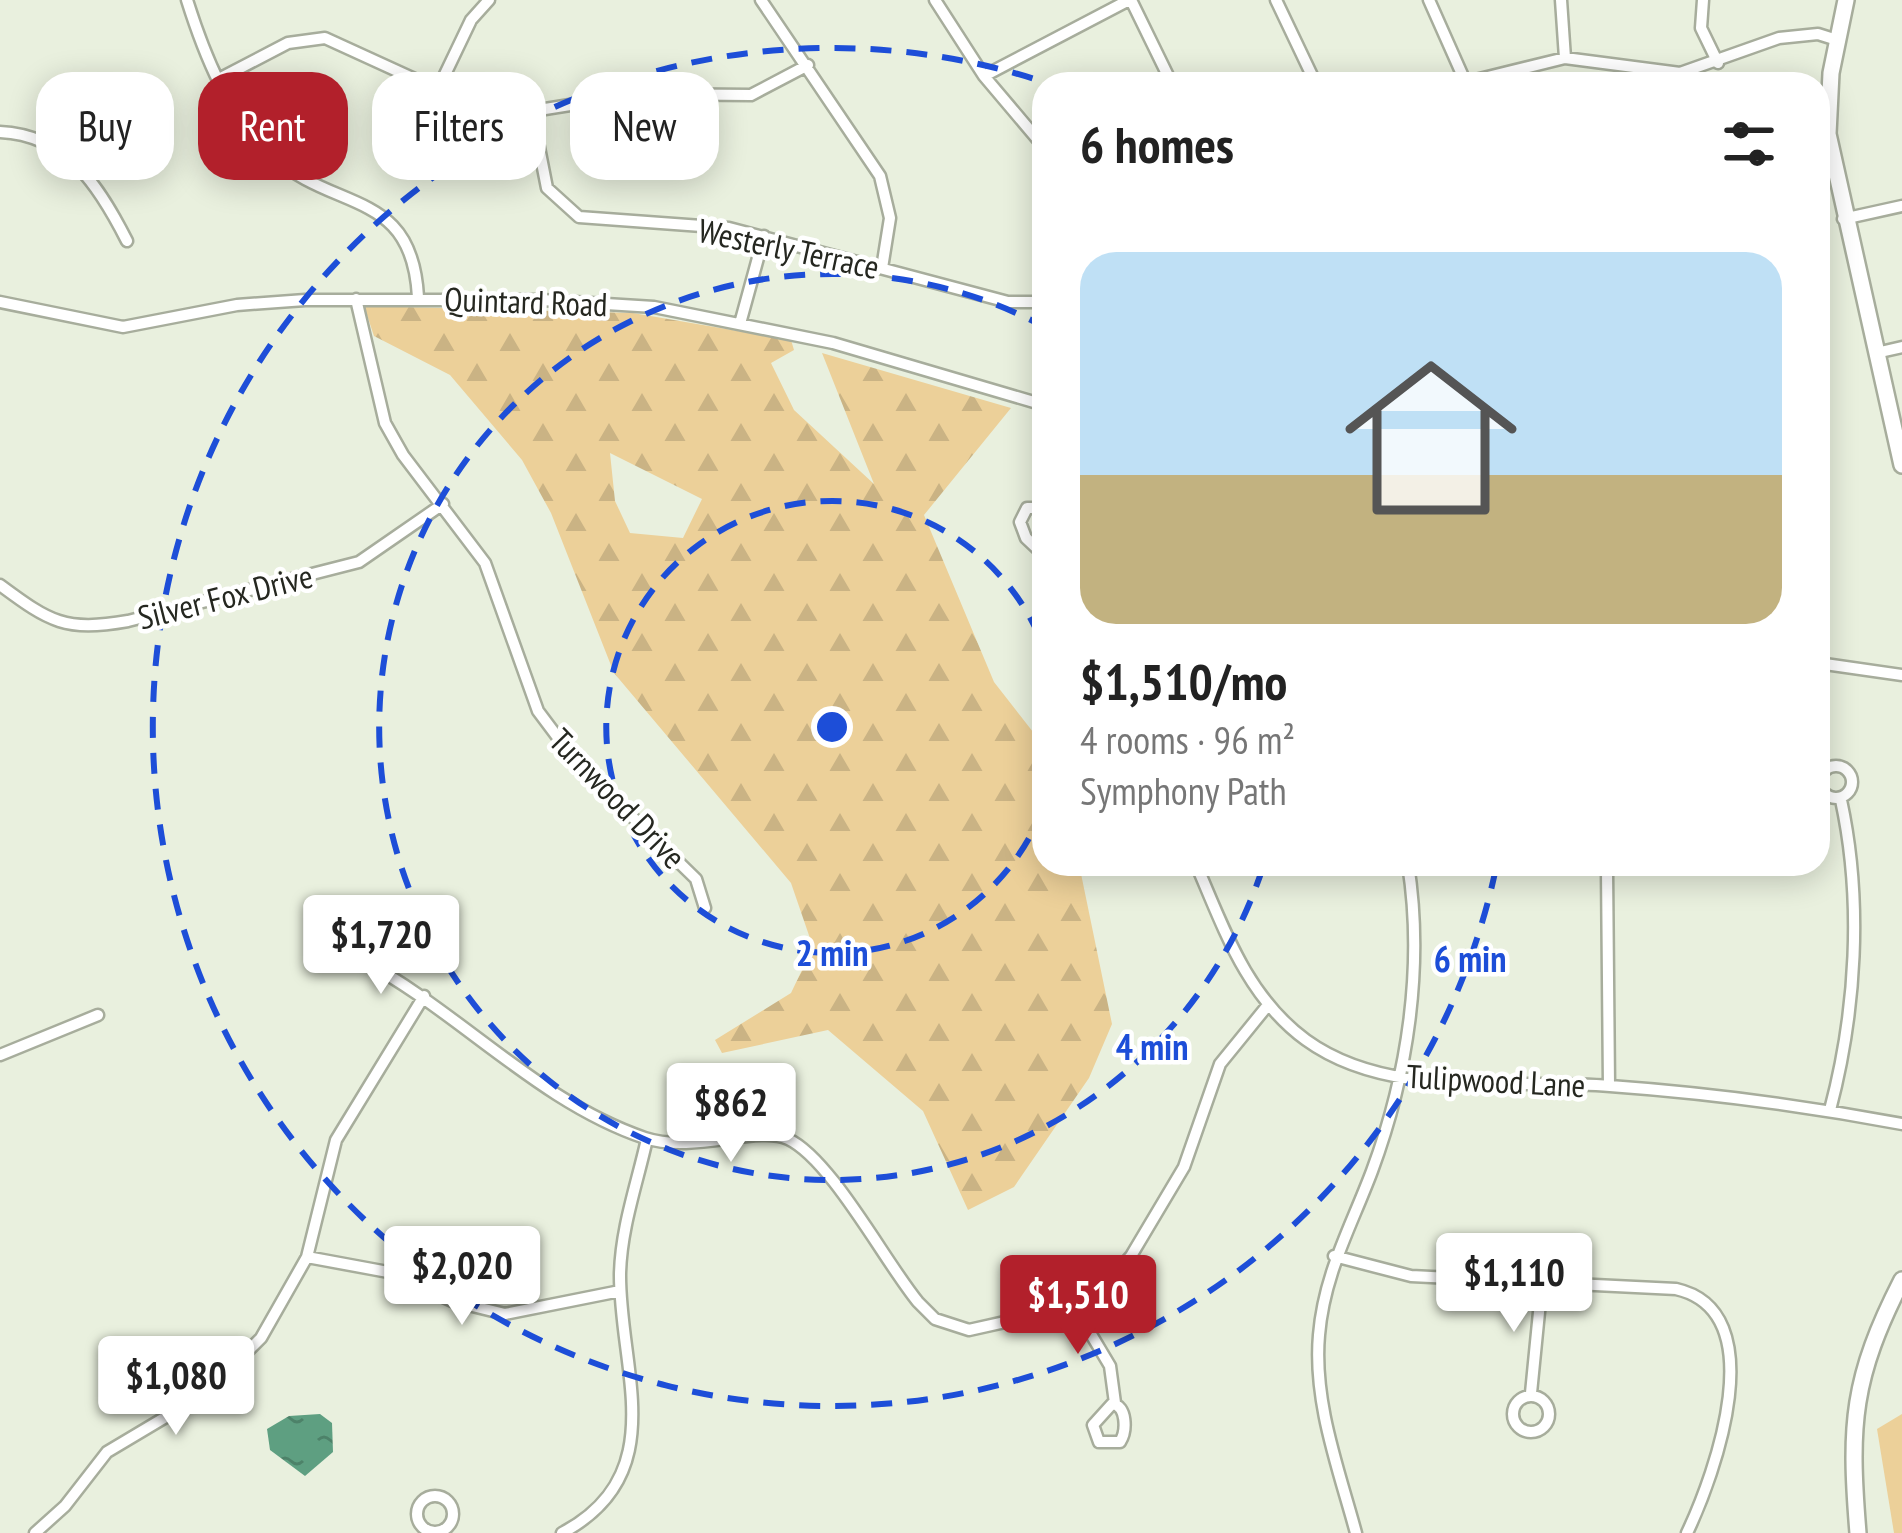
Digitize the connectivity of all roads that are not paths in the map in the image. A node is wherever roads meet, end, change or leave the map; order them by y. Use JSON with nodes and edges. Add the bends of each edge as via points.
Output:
{"nodes":[{"id":1,"x":188,"y":0,"type":"edge"},
{"id":2,"x":489,"y":0,"type":"edge"},
{"id":3,"x":761,"y":0,"type":"edge"},
{"id":4,"x":935,"y":0,"type":"edge"},
{"id":5,"x":1130,"y":0,"type":"edge"},
{"id":6,"x":1276,"y":0,"type":"edge"},
{"id":7,"x":1429,"y":0,"type":"edge"},
{"id":8,"x":1561,"y":0,"type":"edge"},
{"id":9,"x":1702,"y":0,"type":"edge"},
{"id":10,"x":1846,"y":0,"type":"edge"},
{"id":11,"x":1837,"y":40,"type":"junction"},
{"id":12,"x":1565,"y":58,"type":"junction"},
{"id":13,"x":1718,"y":63,"type":"junction"},
{"id":14,"x":808,"y":64,"type":"junction"},
{"id":15,"x":216,"y":72,"type":"edge"},
{"id":16,"x":232,"y":72,"type":"edge"},
{"id":17,"x":400,"y":72,"type":"edge"},
{"id":18,"x":446,"y":72,"type":"edge"},
{"id":19,"x":1166,"y":72,"type":"edge"},
{"id":20,"x":1310,"y":72,"type":"edge"},
{"id":21,"x":1458,"y":72,"type":"edge"},
{"id":22,"x":1507,"y":72,"type":"edge"},
{"id":23,"x":1672,"y":72,"type":"edge"},
{"id":24,"x":1684,"y":72,"type":"edge"},
{"id":25,"x":984,"y":76,"type":"junction"},
{"id":26,"x":1830,"y":84,"type":"edge"},
{"id":27,"x":546,"y":109,"type":"edge"},
{"id":28,"x":0,"y":132,"type":"edge"},
{"id":29,"x":1032,"y":132,"type":"edge"},
{"id":30,"x":305,"y":180,"type":"edge"},
{"id":31,"x":544,"y":180,"type":"edge"},
{"id":32,"x":1830,"y":187,"type":"edge"},
{"id":33,"x":1902,"y":206,"type":"edge"},
{"id":34,"x":1843,"y":219,"type":"junction"},
{"id":35,"x":764,"y":236,"type":"junction"},
{"id":36,"x":127,"y":241,"type":"dead end"},
{"id":37,"x":882,"y":268,"type":"junction"},
{"id":38,"x":418,"y":297,"type":"junction"},
{"id":39,"x":356,"y":299,"type":"junction"},
{"id":40,"x":0,"y":302,"type":"edge"},
{"id":41,"x":1032,"y":302,"type":"edge"},
{"id":42,"x":741,"y":320,"type":"junction"},
{"id":43,"x":1902,"y":347,"type":"edge"},
{"id":44,"x":1876,"y":353,"type":"junction"},
{"id":45,"x":1032,"y":402,"type":"edge"},
{"id":46,"x":1902,"y":464,"type":"edge"},
{"id":47,"x":443,"y":504,"type":"junction"},
{"id":48,"x":1032,"y":508,"type":"edge"},
{"id":49,"x":1032,"y":539,"type":"edge"},
{"id":50,"x":0,"y":585,"type":"edge"},
{"id":51,"x":1830,"y":665,"type":"edge"},
{"id":52,"x":1902,"y":676,"type":"edge"},
{"id":53,"x":1841,"y":800,"type":"dead end"},
{"id":54,"x":1201,"y":876,"type":"edge"},
{"id":55,"x":1409,"y":876,"type":"edge"},
{"id":56,"x":1606,"y":876,"type":"edge"},
{"id":57,"x":706,"y":908,"type":"dead end"},
{"id":58,"x":360,"y":959,"type":"dead end"},
{"id":59,"x":424,"y":996,"type":"junction"},
{"id":60,"x":1268,"y":1005,"type":"junction"},
{"id":61,"x":98,"y":1015,"type":"dead end"},
{"id":62,"x":0,"y":1054,"type":"edge"},
{"id":63,"x":1399,"y":1077,"type":"junction"},
{"id":64,"x":1609,"y":1085,"type":"junction"},
{"id":65,"x":1829,"y":1111,"type":"junction"},
{"id":66,"x":1902,"y":1124,"type":"edge"},
{"id":67,"x":647,"y":1139,"type":"junction"},
{"id":68,"x":1334,"y":1256,"type":"junction"},
{"id":69,"x":307,"y":1257,"type":"junction"},
{"id":70,"x":1902,"y":1280,"type":"edge"},
{"id":71,"x":1542,"y":1282,"type":"junction"},
{"id":72,"x":620,"y":1292,"type":"junction"},
{"id":73,"x":1073,"y":1304,"type":"junction"},
{"id":74,"x":1531,"y":1393,"type":"dead end"},
{"id":75,"x":1115,"y":1403,"type":"dead end"},
{"id":76,"x":449,"y":1525,"type":"dead end"},
{"id":77,"x":35,"y":1533,"type":"edge"},
{"id":78,"x":466,"y":1533,"type":"edge"},
{"id":79,"x":562,"y":1533,"type":"edge"},
{"id":80,"x":1356,"y":1533,"type":"edge"},
{"id":81,"x":1687,"y":1533,"type":"edge"},
{"id":82,"x":1858,"y":1533,"type":"edge"}],
"edges":[{"from":1,"to":15,"type":"street"},
{"from":2,"to":18,"type":"street"},
{"from":3,"to":14,"type":"street"},
{"from":4,"to":25,"type":"street"},
{"from":5,"to":19,"type":"street"},
{"from":5,"to":25,"type":"street"},
{"from":6,"to":20,"type":"street"},
{"from":7,"to":21,"type":"street"},
{"from":8,"to":12,"type":"street"},
{"from":9,"to":13,"type":"street","via":[[1701,28]]},
{"from":10,"to":11,"type":"street"},
{"from":11,"to":13,"type":"street","via":[[1796,34]]},
{"from":11,"to":26,"type":"street"},
{"from":12,"to":22,"type":"street"},
{"from":12,"to":23,"type":"street"},
{"from":13,"to":24,"type":"street"},
{"from":14,"to":27,"type":"street","via":[[751,95],[616,96]]},
{"from":14,"to":37,"type":"street","via":[[884,187],[890,218]]},
{"from":16,"to":17,"type":"street","via":[[288,43],[325,38]]},
{"from":25,"to":29,"type":"street"},
{"from":28,"to":36,"type":"street","via":[[30,135],[65,153]]},
{"from":30,"to":38,"type":"street","via":[[391,219],[412,250]]},
{"from":31,"to":35,"type":"street","name":"Westerly Terrace","via":[[569,213]]},
{"from":32,"to":34,"type":"street"},
{"from":33,"to":34,"type":"street"},
{"from":34,"to":44,"type":"street"},
{"from":35,"to":37,"type":"street","name":"Westerly Terrace"},
{"from":35,"to":42,"type":"street"},
{"from":37,"to":41,"type":"street","name":"Westerly Terrace"},
{"from":38,"to":39,"type":"street","name":"Quintard Road"},
{"from":38,"to":42,"type":"street","name":"Quintard Road","via":[[654,307]]},
{"from":39,"to":40,"type":"street","name":"Quintard Road","via":[[237,305],[123,327]]},
{"from":39,"to":47,"type":"street","name":"Turnwood Drive","via":[[385,423]]},
{"from":42,"to":45,"type":"street","name":"Quintard Road"},
{"from":43,"to":44,"type":"street"},
{"from":44,"to":46,"type":"street"},
{"from":47,"to":50,"type":"street","name":"Silver Fox Drive","via":[[359,562],[128,621],[51,622]]},
{"from":47,"to":57,"type":"street","name":"Turnwood Drive","via":[[485,563],[551,733],[696,879]]},
{"from":48,"to":49,"type":"street","via":[[1020,522]]},
{"from":51,"to":52,"type":"street"},
{"from":53,"to":65,"type":"street","via":[[1852,965]]},
{"from":54,"to":60,"type":"street","name":"Tulipwood Lane","via":[[1240,965]]},
{"from":55,"to":63,"type":"street","via":[[1414,965]]},
{"from":56,"to":64,"type":"street"},
{"from":58,"to":59,"type":"street"},
{"from":59,"to":67,"type":"street","via":[[580,1112]]},
{"from":59,"to":69,"type":"street","via":[[336,1140]]},
{"from":60,"to":63,"type":"street","name":"Tulipwood Lane","via":[[1336,1059]]},
{"from":60,"to":73,"type":"street","via":[[1220,1064],[1184,1168],[1131,1256]]},
{"from":61,"to":62,"type":"street"},
{"from":63,"to":64,"type":"street","name":"Tulipwood Lane"},
{"from":63,"to":68,"type":"street","via":[[1371,1172]]},
{"from":64,"to":65,"type":"street","name":"Tulipwood Lane"},
{"from":65,"to":66,"type":"street","name":"Tulipwood Lane"},
{"from":67,"to":72,"type":"street","via":[[622,1239]]},
{"from":67,"to":73,"type":"street","via":[[684,1146],[787,1138],[822,1165],[918,1302],[954,1327],[984,1328]]},
{"from":68,"to":71,"type":"street","via":[[1381,1272]]},
{"from":68,"to":80,"type":"street","via":[[1322,1302],[1319,1377]]},
{"from":69,"to":72,"type":"street","via":[[388,1272],[505,1313]]},
{"from":69,"to":77,"type":"street","via":[[242,1361],[206,1393],[107,1452]]},
{"from":70,"to":82,"type":"street","via":[[1856,1392]]},
{"from":71,"to":74,"type":"street"},
{"from":71,"to":81,"type":"street","via":[[1676,1289],[1717,1314],[1730,1345],[1726,1404],[1709,1481]]},
{"from":72,"to":79,"type":"street","via":[[635,1434],[597,1504]]},
{"from":73,"to":75,"type":"street","via":[[1110,1366]]},
{"from":76,"to":78,"type":"street"}]}
